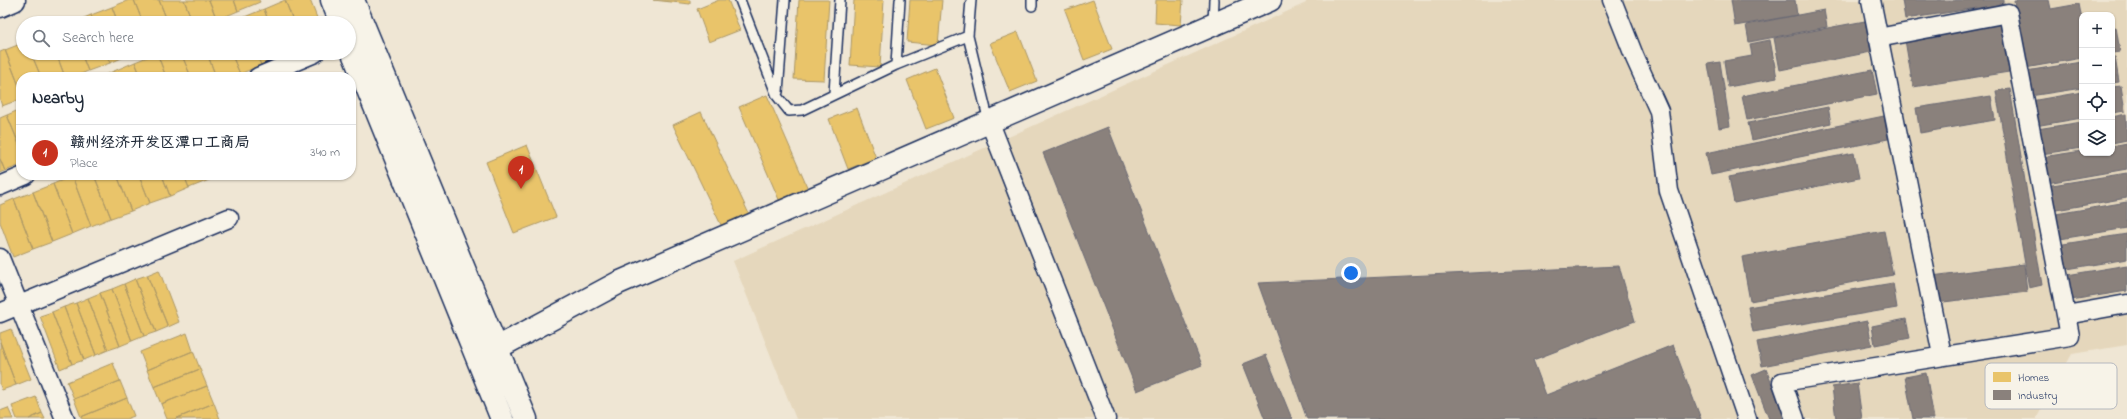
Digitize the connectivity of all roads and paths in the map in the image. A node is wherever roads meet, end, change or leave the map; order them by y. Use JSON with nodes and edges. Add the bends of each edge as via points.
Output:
{"nodes":[{"id":1,"x":14,"y":0,"type":"edge"},
{"id":2,"x":332,"y":0,"type":"edge"},
{"id":3,"x":353,"y":0,"type":"edge"},
{"id":4,"x":740,"y":0,"type":"edge"},
{"id":5,"x":785,"y":0,"type":"edge"},
{"id":6,"x":840,"y":0,"type":"edge"},
{"id":7,"x":900,"y":0,"type":"edge"},
{"id":8,"x":971,"y":0,"type":"edge"},
{"id":9,"x":1214,"y":0,"type":"edge"},
{"id":10,"x":1270,"y":0,"type":"edge"},
{"id":11,"x":1612,"y":0,"type":"edge"},
{"id":12,"x":1871,"y":0,"type":"edge"},
{"id":13,"x":0,"y":6,"type":"edge"},
{"id":14,"x":338,"y":16,"type":"edge"},
{"id":15,"x":1213,"y":23,"type":"junction"},
{"id":16,"x":968,"y":36,"type":"junction"},
{"id":17,"x":1878,"y":38,"type":"junction"},
{"id":18,"x":298,"y":60,"type":"edge"},
{"id":19,"x":356,"y":60,"type":"edge"},
{"id":20,"x":896,"y":65,"type":"junction"},
{"id":21,"x":270,"y":72,"type":"edge"},
{"id":22,"x":834,"y":93,"type":"junction"},
{"id":23,"x":777,"y":96,"type":"junction"},
{"id":24,"x":990,"y":123,"type":"junction"},
{"id":25,"x":16,"y":179,"type":"edge"},
{"id":26,"x":0,"y":186,"type":"edge"},
{"id":27,"x":229,"y":218,"type":"dead end"},
{"id":28,"x":0,"y":258,"type":"edge"},
{"id":29,"x":2127,"y":304,"type":"edge"},
{"id":30,"x":19,"y":305,"type":"junction"},
{"id":31,"x":0,"y":313,"type":"edge"},
{"id":32,"x":2066,"y":315,"type":"junction"},
{"id":33,"x":497,"y":348,"type":"junction"},
{"id":34,"x":1942,"y":355,"type":"junction"},
{"id":35,"x":65,"y":419,"type":"edge"},
{"id":36,"x":502,"y":419,"type":"edge"},
{"id":37,"x":526,"y":419,"type":"edge"},
{"id":38,"x":1106,"y":419,"type":"edge"},
{"id":39,"x":1747,"y":419,"type":"edge"},
{"id":40,"x":1796,"y":419,"type":"edge"}],
"edges":[{"from":1,"to":13,"type":"main road"},
{"from":2,"to":14,"type":"main road"},
{"from":3,"to":33,"type":"main road"},
{"from":4,"to":23,"type":"lane"},
{"from":5,"to":23,"type":"lane"},
{"from":6,"to":22,"type":"lane"},
{"from":7,"to":20,"type":"lane"},
{"from":8,"to":16,"type":"lane"},
{"from":9,"to":15,"type":"lane"},
{"from":10,"to":15,"type":"main road"},
{"from":11,"to":39,"type":"street","via":[[1659,111],[1669,191]]},
{"from":12,"to":17,"type":"street"},
{"from":15,"to":24,"type":"main road"},
{"from":16,"to":20,"type":"lane"},
{"from":16,"to":24,"type":"lane"},
{"from":17,"to":32,"type":"street","via":[[2008,13]]},
{"from":17,"to":34,"type":"street"},
{"from":18,"to":21,"type":"street"},
{"from":19,"to":36,"type":"main road"},
{"from":20,"to":22,"type":"lane"},
{"from":22,"to":23,"type":"lane","via":[[802,110],[789,111]]},
{"from":24,"to":33,"type":"main road","via":[[618,283]]},
{"from":24,"to":38,"type":"street"},
{"from":25,"to":26,"type":"street"},
{"from":27,"to":30,"type":"street"},
{"from":28,"to":30,"type":"street"},
{"from":29,"to":32,"type":"street"},
{"from":30,"to":31,"type":"street"},
{"from":30,"to":35,"type":"street"},
{"from":32,"to":34,"type":"street","via":[[2070,336]]},
{"from":33,"to":37,"type":"main road"},
{"from":34,"to":40,"type":"street","via":[[1782,382]]}]}
